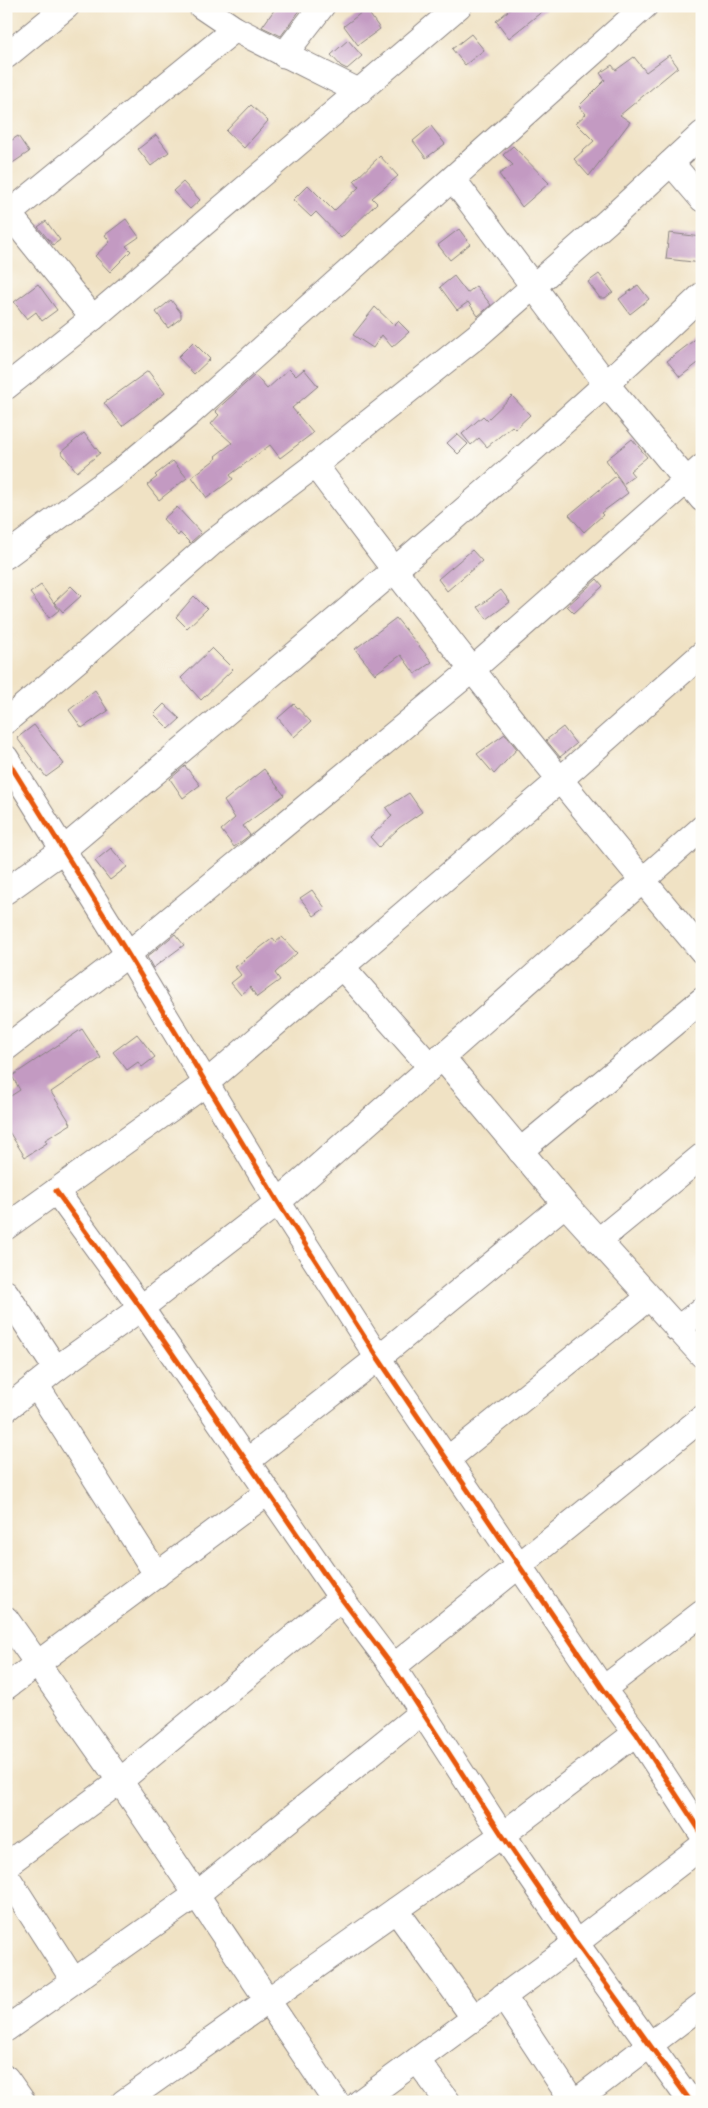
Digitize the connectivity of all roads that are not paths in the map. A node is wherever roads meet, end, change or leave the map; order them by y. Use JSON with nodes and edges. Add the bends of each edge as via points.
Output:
{"nodes":[{"id":1,"x":67,"y":6,"type":"edge"},
{"id":2,"x":201,"y":6,"type":"edge"},
{"id":3,"x":322,"y":6,"type":"edge"},
{"id":4,"x":460,"y":6,"type":"edge"},
{"id":5,"x":645,"y":6,"type":"edge"},
{"id":6,"x":235,"y":29,"type":"junction"},
{"id":7,"x":284,"y":54,"type":"junction"},
{"id":8,"x":6,"y":56,"type":"edge"},
{"id":9,"x":360,"y":92,"type":"junction"},
{"id":10,"x":702,"y":134,"type":"edge"},
{"id":11,"x":671,"y":163,"type":"junction"},
{"id":12,"x":453,"y":178,"type":"junction"},
{"id":13,"x":702,"y":199,"type":"edge"},
{"id":14,"x":8,"y":215,"type":"edge"},
{"id":15,"x":534,"y":286,"type":"junction"},
{"id":16,"x":702,"y":295,"type":"edge"},
{"id":17,"x":93,"y":318,"type":"junction"},
{"id":18,"x":607,"y":385,"type":"junction"},
{"id":19,"x":6,"y":387,"type":"edge"},
{"id":20,"x":315,"y":465,"type":"junction"},
{"id":21,"x":697,"y":482,"type":"edge"},
{"id":22,"x":6,"y":556,"type":"edge"},
{"id":23,"x":393,"y":570,"type":"junction"},
{"id":24,"x":702,"y":654,"type":"edge"},
{"id":25,"x":473,"y":669,"type":"junction"},
{"id":26,"x":6,"y":721,"type":"edge"},
{"id":27,"x":6,"y":758,"type":"edge"},
{"id":28,"x":560,"y":780,"type":"junction"},
{"id":29,"x":702,"y":828,"type":"edge"},
{"id":30,"x":63,"y":850,"type":"junction"},
{"id":31,"x":644,"y":880,"type":"junction"},
{"id":32,"x":6,"y":891,"type":"edge"},
{"id":33,"x":702,"y":951,"type":"edge"},
{"id":34,"x":128,"y":954,"type":"junction"},
{"id":35,"x":342,"y":967,"type":"junction"},
{"id":36,"x":702,"y":1000,"type":"edge"},
{"id":37,"x":6,"y":1048,"type":"edge"},
{"id":38,"x":436,"y":1061,"type":"junction"},
{"id":39,"x":205,"y":1084,"type":"junction"},
{"id":40,"x":520,"y":1151,"type":"junction"},
{"id":41,"x":702,"y":1156,"type":"edge"},
{"id":42,"x":56,"y":1191,"type":"junction"},
{"id":43,"x":278,"y":1202,"type":"junction"},
{"id":44,"x":565,"y":1204,"type":"junction"},
{"id":45,"x":6,"y":1227,"type":"edge"},
{"id":46,"x":598,"y":1241,"type":"junction"},
{"id":47,"x":6,"y":1293,"type":"edge"},
{"id":48,"x":648,"y":1298,"type":"junction"},
{"id":49,"x":141,"y":1308,"type":"junction"},
{"id":50,"x":702,"y":1310,"type":"edge"},
{"id":51,"x":677,"y":1329,"type":"junction"},
{"id":52,"x":702,"y":1355,"type":"edge"},
{"id":53,"x":378,"y":1358,"type":"junction"},
{"id":54,"x":56,"y":1369,"type":"junction"},
{"id":55,"x":36,"y":1385,"type":"junction"},
{"id":56,"x":6,"y":1409,"type":"edge"},
{"id":57,"x":702,"y":1418,"type":"edge"},
{"id":58,"x":448,"y":1459,"type":"junction"},
{"id":59,"x":246,"y":1462,"type":"junction"},
{"id":60,"x":268,"y":1492,"type":"junction"},
{"id":61,"x":520,"y":1566,"type":"junction"},
{"id":62,"x":157,"y":1575,"type":"junction"},
{"id":63,"x":341,"y":1598,"type":"junction"},
{"id":64,"x":702,"y":1613,"type":"edge"},
{"id":65,"x":6,"y":1620,"type":"edge"},
{"id":66,"x":36,"y":1662,"type":"junction"},
{"id":67,"x":393,"y":1667,"type":"junction"},
{"id":68,"x":6,"y":1686,"type":"edge"},
{"id":69,"x":603,"y":1689,"type":"junction"},
{"id":70,"x":422,"y":1712,"type":"junction"},
{"id":71,"x":636,"y":1732,"type":"junction"},
{"id":72,"x":120,"y":1781,"type":"junction"},
{"id":73,"x":699,"y":1823,"type":"edge"},
{"id":74,"x":502,"y":1835,"type":"junction"},
{"id":75,"x":702,"y":1846,"type":"edge"},
{"id":76,"x":6,"y":1865,"type":"edge"},
{"id":77,"x":6,"y":1876,"type":"edge"},
{"id":78,"x":197,"y":1894,"type":"junction"},
{"id":79,"x":396,"y":1910,"type":"junction"},
{"id":80,"x":576,"y":1943,"type":"junction"},
{"id":81,"x":74,"y":1981,"type":"junction"},
{"id":82,"x":503,"y":1996,"type":"junction"},
{"id":83,"x":268,"y":2000,"type":"junction"},
{"id":84,"x":702,"y":2005,"type":"edge"},
{"id":85,"x":474,"y":2018,"type":"junction"},
{"id":86,"x":6,"y":2029,"type":"edge"},
{"id":87,"x":650,"y":2043,"type":"junction"},
{"id":88,"x":417,"y":2060,"type":"junction"},
{"id":89,"x":6,"y":2078,"type":"edge"},
{"id":90,"x":23,"y":2102,"type":"edge"},
{"id":91,"x":124,"y":2102,"type":"edge"},
{"id":92,"x":336,"y":2102,"type":"edge"},
{"id":93,"x":360,"y":2102,"type":"edge"},
{"id":94,"x":448,"y":2102,"type":"edge"},
{"id":95,"x":574,"y":2102,"type":"edge"},
{"id":96,"x":691,"y":2102,"type":"edge"}],
"edges":[{"from":1,"to":8,"type":"street"},
{"from":2,"to":6,"type":"street"},
{"from":3,"to":7,"type":"street"},
{"from":4,"to":9,"type":"street"},
{"from":5,"to":12,"type":"street"},
{"from":6,"to":7,"type":"street"},
{"from":6,"to":14,"type":"street"},
{"from":7,"to":9,"type":"street"},
{"from":9,"to":17,"type":"street"},
{"from":10,"to":11,"type":"street"},
{"from":11,"to":13,"type":"street"},
{"from":11,"to":15,"type":"street"},
{"from":12,"to":15,"type":"street"},
{"from":12,"to":22,"type":"street","via":[[187,416],[122,470]]},
{"from":14,"to":17,"type":"street"},
{"from":15,"to":18,"type":"street"},
{"from":15,"to":20,"type":"street"},
{"from":16,"to":18,"type":"street"},
{"from":17,"to":19,"type":"street"},
{"from":18,"to":21,"type":"street"},
{"from":18,"to":23,"type":"street"},
{"from":20,"to":23,"type":"street"},
{"from":20,"to":26,"type":"street","via":[[191,560]]},
{"from":21,"to":25,"type":"street"},
{"from":23,"to":25,"type":"street"},
{"from":23,"to":30,"type":"street"},
{"from":24,"to":28,"type":"street"},
{"from":25,"to":28,"type":"street"},
{"from":25,"to":34,"type":"street"},
{"from":27,"to":30,"type":"street"},
{"from":28,"to":31,"type":"street"},
{"from":28,"to":35,"type":"street"},
{"from":29,"to":31,"type":"street"},
{"from":30,"to":32,"type":"street"},
{"from":30,"to":34,"type":"street"},
{"from":31,"to":33,"type":"street"},
{"from":31,"to":38,"type":"street"},
{"from":34,"to":37,"type":"street"},
{"from":34,"to":39,"type":"street"},
{"from":35,"to":38,"type":"street"},
{"from":35,"to":39,"type":"street"},
{"from":36,"to":40,"type":"street"},
{"from":38,"to":40,"type":"street"},
{"from":38,"to":43,"type":"street"},
{"from":39,"to":42,"type":"street"},
{"from":39,"to":43,"type":"street"},
{"from":40,"to":44,"type":"street"},
{"from":41,"to":46,"type":"street"},
{"from":42,"to":45,"type":"street"},
{"from":42,"to":49,"type":"street"},
{"from":43,"to":49,"type":"street"},
{"from":43,"to":53,"type":"street"},
{"from":44,"to":46,"type":"street"},
{"from":44,"to":53,"type":"street"},
{"from":46,"to":48,"type":"street"},
{"from":47,"to":54,"type":"street"},
{"from":48,"to":51,"type":"street"},
{"from":48,"to":58,"type":"street"},
{"from":49,"to":54,"type":"street"},
{"from":49,"to":59,"type":"street"},
{"from":50,"to":51,"type":"street"},
{"from":51,"to":52,"type":"street"},
{"from":53,"to":58,"type":"street"},
{"from":53,"to":59,"type":"street"},
{"from":54,"to":55,"type":"street"},
{"from":55,"to":56,"type":"street"},
{"from":55,"to":62,"type":"street"},
{"from":57,"to":61,"type":"street"},
{"from":58,"to":61,"type":"street"},
{"from":59,"to":60,"type":"street"},
{"from":60,"to":62,"type":"street"},
{"from":60,"to":63,"type":"street"},
{"from":61,"to":67,"type":"street"},
{"from":61,"to":69,"type":"street"},
{"from":62,"to":66,"type":"street"},
{"from":63,"to":67,"type":"street"},
{"from":63,"to":72,"type":"street"},
{"from":64,"to":69,"type":"street"},
{"from":65,"to":66,"type":"street"},
{"from":66,"to":68,"type":"street"},
{"from":66,"to":72,"type":"street"},
{"from":67,"to":70,"type":"street"},
{"from":69,"to":71,"type":"street"},
{"from":70,"to":74,"type":"street"},
{"from":70,"to":78,"type":"street"},
{"from":71,"to":73,"type":"street"},
{"from":71,"to":74,"type":"street"},
{"from":72,"to":76,"type":"street"},
{"from":72,"to":78,"type":"street"},
{"from":74,"to":79,"type":"street"},
{"from":74,"to":80,"type":"street"},
{"from":75,"to":80,"type":"street"},
{"from":77,"to":81,"type":"street"},
{"from":78,"to":81,"type":"street"},
{"from":78,"to":83,"type":"street"},
{"from":79,"to":83,"type":"street"},
{"from":79,"to":85,"type":"street"},
{"from":80,"to":82,"type":"street"},
{"from":80,"to":87,"type":"street"},
{"from":81,"to":86,"type":"street"},
{"from":82,"to":85,"type":"street"},
{"from":82,"to":95,"type":"street"},
{"from":83,"to":91,"type":"street"},
{"from":83,"to":92,"type":"street"},
{"from":84,"to":87,"type":"street"},
{"from":85,"to":88,"type":"street"},
{"from":87,"to":95,"type":"street"},
{"from":87,"to":96,"type":"street"},
{"from":88,"to":93,"type":"street"},
{"from":88,"to":94,"type":"street"},
{"from":89,"to":90,"type":"street"}]}
